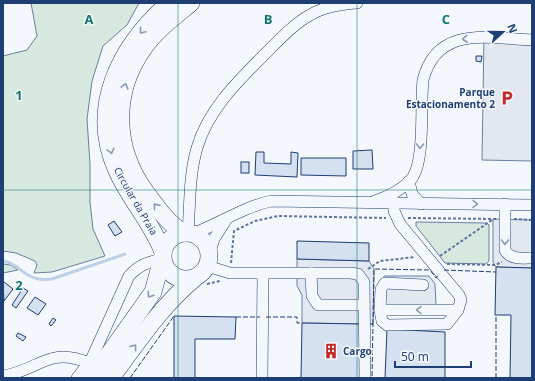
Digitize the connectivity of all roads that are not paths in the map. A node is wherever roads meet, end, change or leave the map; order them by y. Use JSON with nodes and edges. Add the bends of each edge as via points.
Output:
{"nodes":[{"id":1,"x":169,"y":3,"type":"edge"},
{"id":2,"x":190,"y":3,"type":"edge"},
{"id":3,"x":357,"y":3,"type":"edge"},
{"id":4,"x":532,"y":40,"type":"edge"},
{"id":5,"x":409,"y":182,"type":"junction"},
{"id":6,"x":371,"y":203,"type":"junction"},
{"id":7,"x":394,"y":203,"type":"junction"},
{"id":8,"x":421,"y":204,"type":"junction"},
{"id":9,"x":505,"y":204,"type":"junction"},
{"id":10,"x":532,"y":205,"type":"edge"},
{"id":11,"x":227,"y":218,"type":"junction"},
{"id":12,"x":188,"y":233,"type":"junction"},
{"id":13,"x":162,"y":256,"type":"junction"},
{"id":14,"x":532,"y":258,"type":"edge"},
{"id":15,"x":208,"y":260,"type":"junction"},
{"id":16,"x":311,"y":273,"type":"junction"},
{"id":17,"x":263,"y":274,"type":"junction"},
{"id":18,"x":195,"y":278,"type":"junction"},
{"id":19,"x":423,"y":285,"type":"dead end"},
{"id":20,"x":364,"y":305,"type":"junction"},
{"id":21,"x":380,"y":310,"type":"junction"},
{"id":22,"x":458,"y":310,"type":"junction"},
{"id":23,"x":91,"y":370,"type":"edge"},
{"id":24,"x":3,"y":376,"type":"edge"},
{"id":25,"x":77,"y":378,"type":"edge"},
{"id":26,"x":111,"y":378,"type":"edge"},
{"id":27,"x":262,"y":378,"type":"edge"},
{"id":28,"x":365,"y":378,"type":"edge"}],
"edges":[{"from":1,"to":13,"type":"highway","name":"Circular da Praia","one_way":true,"via":[[144,27],[121,60],[114,78],[106,116],[110,153],[118,173],[153,230]]},
{"from":12,"to":2,"type":"highway","name":"Circular da Praia","one_way":true,"via":[[178,230],[156,206],[138,179],[124,149],[120,116],[127,80],[143,48]]},
{"from":3,"to":12,"type":"street","via":[[341,4],[311,14],[292,27],[237,82],[224,99],[203,132],[197,148],[192,169]]},
{"from":4,"to":5,"type":"street","one_way":true,"via":[[465,39],[447,44],[435,54],[423,80],[419,158],[417,170]]},
{"from":5,"to":6,"type":"street","via":[[386,197]]},
{"from":5,"to":8,"type":"street","via":[[412,194]]},
{"from":6,"to":7,"type":"street"},
{"from":6,"to":11,"type":"street","via":[[271,201],[256,204]]},
{"from":7,"to":8,"type":"street"},
{"from":7,"to":22,"type":"street","via":[[396,218],[459,295],[461,300]]},
{"from":8,"to":9,"type":"street","one_way":true},
{"from":9,"to":10,"type":"street"},
{"from":9,"to":14,"type":"street","one_way":true,"via":[[507,255]]},
{"from":11,"to":12,"type":"street"},
{"from":11,"to":15,"type":"street","via":[[216,235]]},
{"from":12,"to":13,"type":"highway","via":[[172,237],[164,246]]},
{"from":12,"to":15,"type":"highway","via":[[204,242]]},
{"from":13,"to":18,"type":"highway","via":[[167,270],[176,278]]},
{"from":13,"to":23,"type":"highway","one_way":true,"via":[[152,292]]},
{"from":13,"to":23,"type":"street","via":[[136,268],[129,276]]},
{"from":15,"to":17,"type":"street","via":[[230,273]]},
{"from":15,"to":18,"type":"highway","via":[[201,275]]},
{"from":16,"to":17,"type":"street"},
{"from":16,"to":20,"type":"street","via":[[312,296],[318,305]]},
{"from":16,"to":20,"type":"street","via":[[358,274],[364,282]]},
{"from":17,"to":27,"type":"street"},
{"from":26,"to":18,"type":"highway","one_way":true,"via":[[176,293]]},
{"from":19,"to":21,"type":"street","via":[[385,283],[381,289]]},
{"from":20,"to":28,"type":"street"},
{"from":22,"to":21,"type":"street","one_way":true},
{"from":21,"to":22,"type":"street","via":[[382,321],[387,325],[442,325],[451,321]]},
{"from":23,"to":24,"type":"street","via":[[69,356],[58,356]]},
{"from":23,"to":25,"type":"street"}]}
